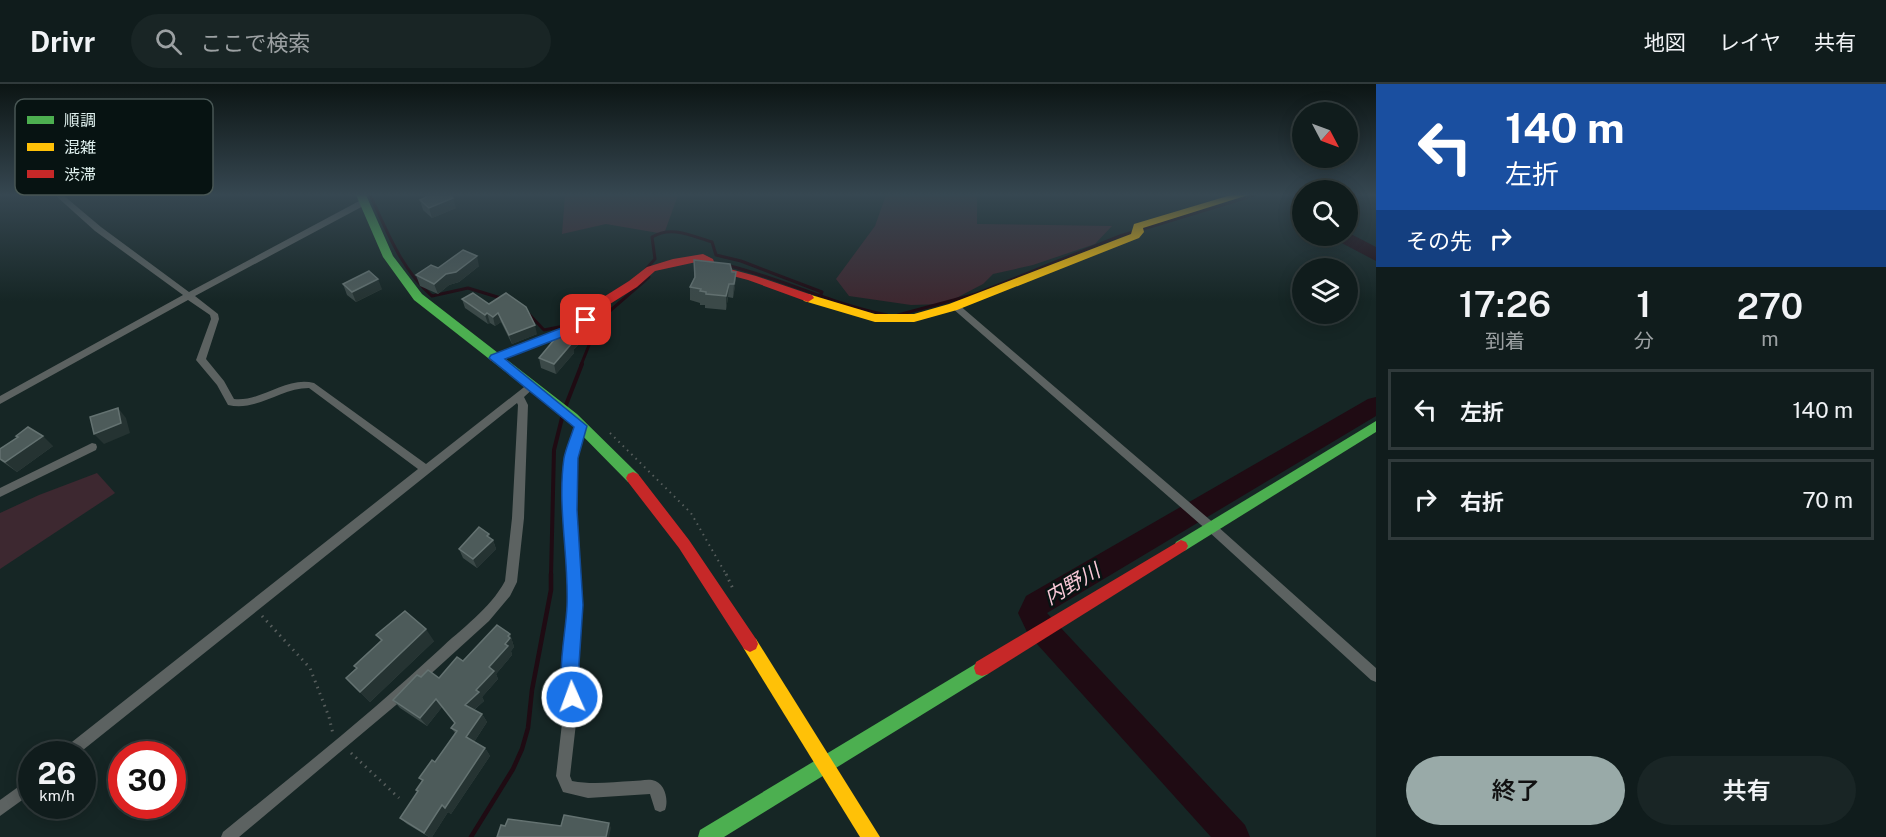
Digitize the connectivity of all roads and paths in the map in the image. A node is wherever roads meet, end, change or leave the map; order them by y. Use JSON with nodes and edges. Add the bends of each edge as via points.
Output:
{"nodes":[{"id":1,"x":100,"y":230,"type":"edge"},
{"id":2,"x":307,"y":230,"type":"edge"},
{"id":3,"x":375,"y":230,"type":"edge"},
{"id":4,"x":1138,"y":230,"type":"edge"},
{"id":5,"x":188,"y":296,"type":"junction"},
{"id":6,"x":955,"y":306,"type":"junction"},
{"id":7,"x":495,"y":358,"type":"junction"},
{"id":8,"x":531,"y":386,"type":"junction"},
{"id":9,"x":519,"y":396,"type":"junction"},
{"id":10,"x":0,"y":400,"type":"edge"},
{"id":11,"x":581,"y":426,"type":"junction"},
{"id":12,"x":1376,"y":426,"type":"edge"},
{"id":13,"x":92,"y":447,"type":"dead end"},
{"id":14,"x":426,"y":470,"type":"junction"},
{"id":15,"x":0,"y":493,"type":"edge"},
{"id":16,"x":1212,"y":528,"type":"junction"},
{"id":17,"x":254,"y":607,"type":"junction"},
{"id":18,"x":1376,"y":676,"type":"edge"},
{"id":19,"x":84,"y":741,"type":"edge"},
{"id":20,"x":341,"y":745,"type":"junction"},
{"id":21,"x":828,"y":763,"type":"junction"},
{"id":22,"x":18,"y":795,"type":"edge"},
{"id":23,"x":399,"y":798,"type":"dead end"},
{"id":24,"x":660,"y":805,"type":"dead end"},
{"id":25,"x":0,"y":809,"type":"edge"},
{"id":26,"x":228,"y":837,"type":"edge"},
{"id":27,"x":707,"y":837,"type":"edge"},
{"id":28,"x":871,"y":837,"type":"edge"}],
"edges":[{"from":1,"to":5,"type":"street"},
{"from":2,"to":5,"type":"street"},
{"from":3,"to":7,"type":"street","via":[[402,281],[431,309]]},
{"from":4,"to":6,"type":"street","via":[[1135,236]]},
{"from":5,"to":10,"type":"street"},
{"from":5,"to":14,"type":"street","via":[[215,317],[201,360],[219,380],[231,402],[247,403],[311,385]]},
{"from":6,"to":7,"type":"street","via":[[900,318],[865,316],[747,274],[711,267],[708,259],[700,257],[651,269],[598,306],[583,323]]},
{"from":6,"to":16,"type":"street"},
{"from":7,"to":8,"type":"street"},
{"from":8,"to":9,"type":"street"},
{"from":8,"to":11,"type":"street"},
{"from":9,"to":14,"type":"street"},
{"from":9,"to":20,"type":"street","via":[[523,405],[520,496],[513,567],[506,591],[492,610],[442,657]]},
{"from":11,"to":21,"type":"street","via":[[635,480],[680,536]]},
{"from":11,"to":24,"type":"street","via":[[571,458],[575,605],[572,697],[563,776],[568,787],[588,791],[652,787],[658,792]]},
{"from":12,"to":16,"type":"street"},
{"from":13,"to":15,"type":"street"},
{"from":14,"to":17,"type":"street"},
{"from":16,"to":18,"type":"street"},
{"from":16,"to":21,"type":"street"},
{"from":17,"to":19,"type":"street"},
{"from":17,"to":20,"type":"path","via":[[310,668],[330,729]]},
{"from":20,"to":23,"type":"path"},
{"from":20,"to":26,"type":"street"},
{"from":21,"to":27,"type":"street"},
{"from":21,"to":28,"type":"street"},
{"from":22,"to":25,"type":"street"}]}
